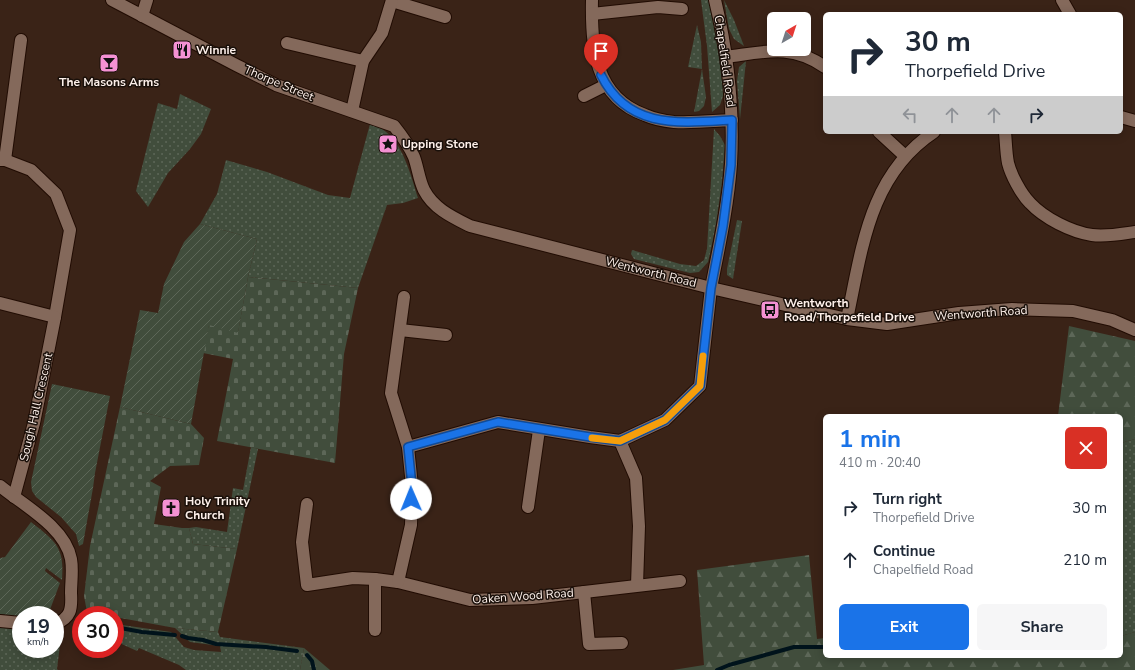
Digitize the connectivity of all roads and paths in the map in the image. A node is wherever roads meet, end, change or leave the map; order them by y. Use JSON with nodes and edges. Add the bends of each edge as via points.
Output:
{"nodes":[{"id":1,"x":112,"y":0,"type":"edge"},
{"id":2,"x":147,"y":0,"type":"edge"},
{"id":3,"x":592,"y":0,"type":"edge"},
{"id":4,"x":715,"y":0,"type":"edge"},
{"id":5,"x":1062,"y":0,"type":"edge"},
{"id":6,"x":392,"y":1,"type":"edge"},
{"id":7,"x":682,"y":9,"type":"dead end"},
{"id":8,"x":1069,"y":12,"type":"edge"},
{"id":9,"x":592,"y":14,"type":"junction"},
{"id":10,"x":142,"y":16,"type":"junction"},
{"id":11,"x":445,"y":17,"type":"dead end"},
{"id":12,"x":21,"y":40,"type":"dead end"},
{"id":13,"x":287,"y":43,"type":"dead end"},
{"id":14,"x":726,"y":58,"type":"junction"},
{"id":15,"x":362,"y":61,"type":"junction"},
{"id":16,"x":823,"y":66,"type":"edge"},
{"id":17,"x":606,"y":84,"type":"junction"},
{"id":18,"x":584,"y":96,"type":"dead end"},
{"id":19,"x":352,"y":111,"type":"junction"},
{"id":20,"x":1123,"y":118,"type":"edge"},
{"id":21,"x":732,"y":120,"type":"junction"},
{"id":22,"x":1135,"y":121,"type":"edge"},
{"id":23,"x":880,"y":134,"type":"edge"},
{"id":24,"x":931,"y":134,"type":"edge"},
{"id":25,"x":1005,"y":134,"type":"edge"},
{"id":26,"x":405,"y":139,"type":"joint"},
{"id":27,"x":905,"y":156,"type":"junction"},
{"id":28,"x":2,"y":160,"type":"edge"},
{"id":29,"x":1135,"y":232,"type":"edge"},
{"id":30,"x":711,"y":288,"type":"junction"},
{"id":31,"x":404,"y":297,"type":"dead end"},
{"id":32,"x":0,"y":303,"type":"edge"},
{"id":33,"x":55,"y":317,"type":"junction"},
{"id":34,"x":847,"y":319,"type":"junction"},
{"id":35,"x":400,"y":330,"type":"junction"},
{"id":36,"x":1135,"y":330,"type":"edge"},
{"id":37,"x":446,"y":335,"type":"dead end"},
{"id":38,"x":539,"y":430,"type":"junction"},
{"id":39,"x":620,"y":441,"type":"junction"},
{"id":40,"x":408,"y":447,"type":"junction"},
{"id":41,"x":0,"y":486,"type":"edge"},
{"id":42,"x":14,"y":497,"type":"junction"},
{"id":43,"x":307,"y":504,"type":"dead end"},
{"id":44,"x":528,"y":507,"type":"dead end"},
{"id":45,"x":375,"y":579,"type":"junction"},
{"id":46,"x":680,"y":581,"type":"dead end"},
{"id":47,"x":398,"y":582,"type":"junction"},
{"id":48,"x":637,"y":586,"type":"junction"},
{"id":49,"x":584,"y":592,"type":"junction"},
{"id":50,"x":64,"y":619,"type":"edge"},
{"id":51,"x":0,"y":621,"type":"edge"},
{"id":52,"x":12,"y":622,"type":"edge"},
{"id":53,"x":375,"y":630,"type":"dead end"},
{"id":54,"x":622,"y":643,"type":"dead end"}],
"edges":[{"from":1,"to":10,"type":"street","name":"Thorpe Street"},
{"from":2,"to":10,"type":"street"},
{"from":3,"to":9,"type":"street"},
{"from":4,"to":14,"type":"street","name":"Chapelfield Road"},
{"from":5,"to":8,"type":"street"},
{"from":6,"to":11,"type":"street"},
{"from":6,"to":15,"type":"street","via":[[382,33]]},
{"from":7,"to":9,"type":"street","via":[[658,7]]},
{"from":9,"to":17,"type":"street","via":[[593,42],[598,65]]},
{"from":10,"to":19,"type":"street","name":"Thorpe Street","via":[[276,85]]},
{"from":12,"to":28,"type":"street"},
{"from":13,"to":15,"type":"street"},
{"from":14,"to":16,"type":"street","via":[[787,51],[802,54]]},
{"from":14,"to":21,"type":"street","name":"Chapelfield Road"},
{"from":15,"to":19,"type":"street"},
{"from":17,"to":18,"type":"street"},
{"from":17,"to":21,"type":"street","via":[[619,101],[634,111],[661,120]]},
{"from":19,"to":26,"type":"street","name":"Thorpe Street","via":[[394,126]]},
{"from":20,"to":22,"type":"street"},
{"from":21,"to":30,"type":"street","name":"Chapelfield Road","via":[[731,165]]},
{"from":23,"to":27,"type":"street"},
{"from":24,"to":27,"type":"street"},
{"from":25,"to":29,"type":"street","via":[[1008,162],[1017,184],[1029,202],[1043,215],[1076,231],[1093,235]]},
{"from":26,"to":30,"type":"street","name":"Wentworth Road","via":[[424,190],[432,202],[448,215],[470,226]]},
{"from":27,"to":34,"type":"street","via":[[892,172],[869,223]]},
{"from":28,"to":33,"type":"street","name":"Sough Hall Crescent","via":[[31,170],[56,194],[70,230]]},
{"from":30,"to":34,"type":"street","name":"Wentworth Road"},
{"from":30,"to":39,"type":"street","name":"Chapelfield Road","via":[[700,386],[665,420]]},
{"from":31,"to":35,"type":"street"},
{"from":32,"to":33,"type":"street"},
{"from":33,"to":42,"type":"street","name":"Sough Hall Crescent","via":[[34,424]]},
{"from":34,"to":36,"type":"street","name":"Wentworth Road","via":[[887,324],[959,313],[1026,309],[1073,311],[1112,320]]},
{"from":35,"to":37,"type":"street"},
{"from":35,"to":40,"type":"street","via":[[391,392]]},
{"from":38,"to":39,"type":"street"},
{"from":38,"to":40,"type":"street","via":[[498,422]]},
{"from":38,"to":44,"type":"street"},
{"from":39,"to":48,"type":"street","via":[[636,478],[639,526]]},
{"from":40,"to":47,"type":"street","via":[[412,486],[411,525]]},
{"from":41,"to":42,"type":"street"},
{"from":42,"to":50,"type":"street","via":[[38,513],[55,529],[68,549],[71,560],[72,604],[69,614]]},
{"from":43,"to":45,"type":"street","name":"Oaken Wood Road","via":[[302,542],[307,585],[353,578]]},
{"from":45,"to":47,"type":"street","name":"Oaken Wood Road"},
{"from":45,"to":53,"type":"street"},
{"from":46,"to":48,"type":"street","name":"Oaken Wood Road"},
{"from":47,"to":49,"type":"street","name":"Oaken Wood Road","via":[[470,600],[532,598]]},
{"from":48,"to":49,"type":"street","name":"Oaken Wood Road"},
{"from":49,"to":54,"type":"street","via":[[589,644]]},
{"from":51,"to":52,"type":"street"}]}
